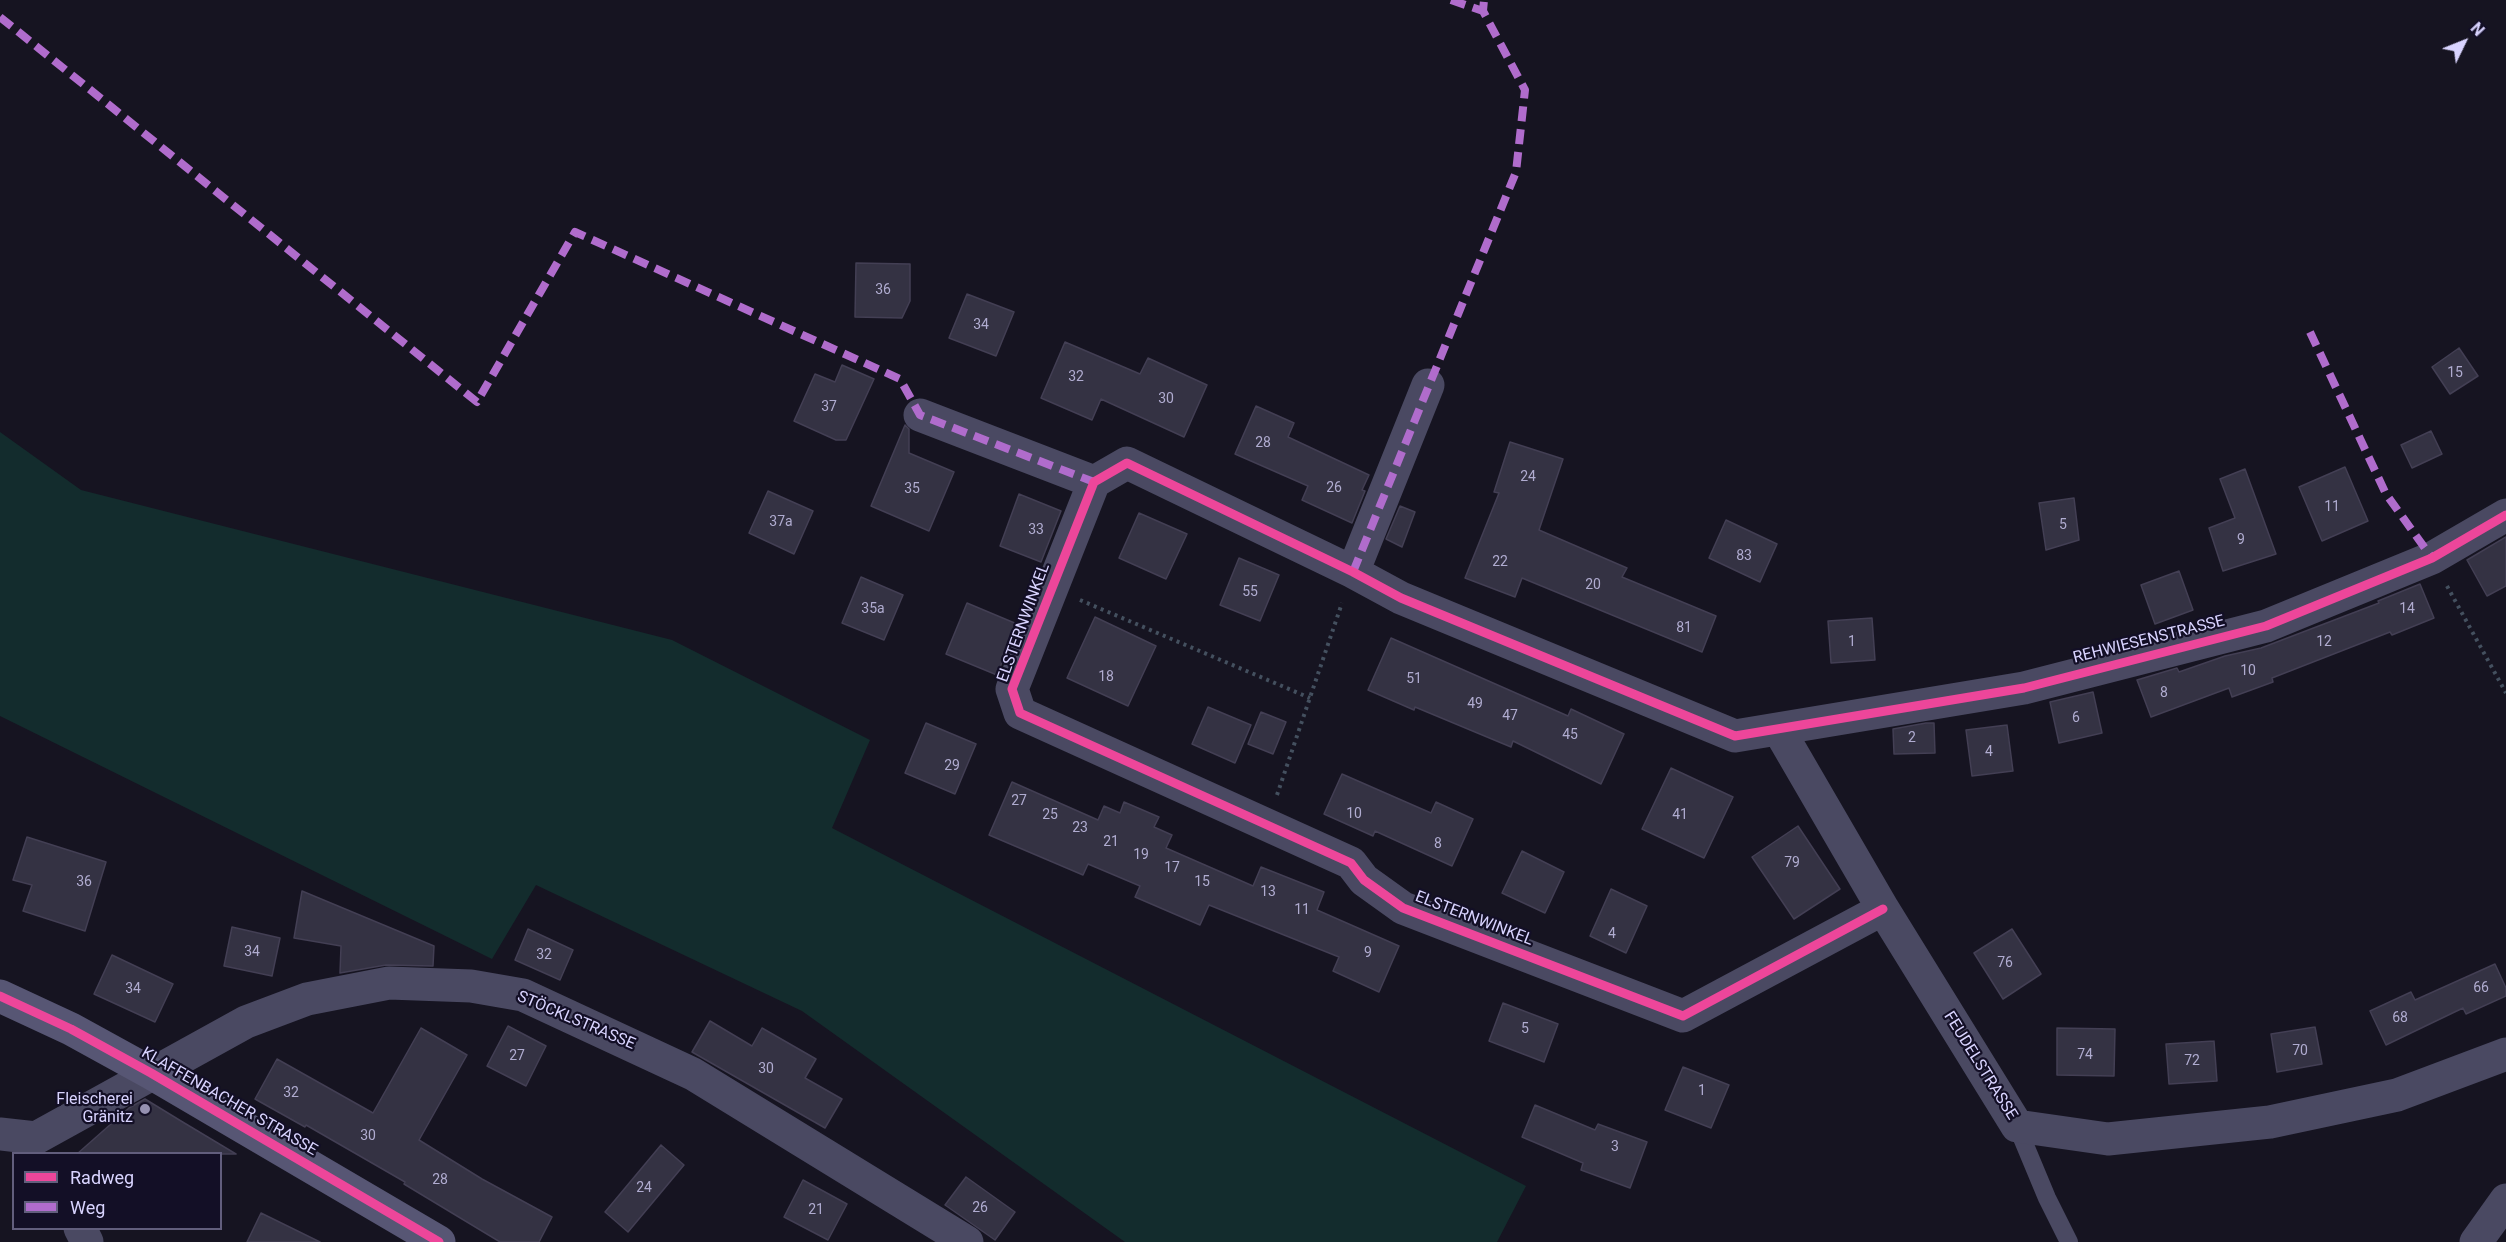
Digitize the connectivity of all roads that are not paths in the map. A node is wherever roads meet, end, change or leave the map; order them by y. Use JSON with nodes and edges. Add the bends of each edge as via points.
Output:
{"nodes":[{"id":1,"x":1428,"y":385,"type":"dead end"},
{"id":2,"x":920,"y":415,"type":"dead end"},
{"id":3,"x":1094,"y":482,"type":"junction"},
{"id":4,"x":2506,"y":515,"type":"edge"},
{"id":5,"x":1353,"y":572,"type":"junction"},
{"id":6,"x":1779,"y":730,"type":"junction"},
{"id":7,"x":1883,"y":909,"type":"junction"},
{"id":8,"x":0,"y":996,"type":"edge"},
{"id":9,"x":2506,"y":1054,"type":"edge"},
{"id":10,"x":151,"y":1073,"type":"junction"},
{"id":11,"x":2017,"y":1126,"type":"junction"},
{"id":12,"x":0,"y":1134,"type":"edge"},
{"id":13,"x":40,"y":1146,"type":"edge"},
{"id":14,"x":2506,"y":1200,"type":"edge"},
{"id":15,"x":439,"y":1242,"type":"edge"},
{"id":16,"x":967,"y":1242,"type":"edge"},
{"id":17,"x":2069,"y":1242,"type":"edge"},
{"id":18,"x":2476,"y":1242,"type":"edge"}],
"edges":[{"from":1,"to":5,"type":"street"},
{"from":2,"to":3,"type":"street"},
{"from":3,"to":5,"type":"street","via":[[1127,463]]},
{"from":3,"to":7,"type":"street","name":"ELSTERNWINKEL","via":[[1012,689],[1020,713],[1351,863],[1364,880],[1403,908],[1683,1016]]},
{"from":4,"to":6,"type":"street","name":"REHWIESENSTRASSE","via":[[2432,558],[2266,626],[2024,688]]},
{"from":5,"to":6,"type":"street","via":[[1401,598],[1735,736]]},
{"from":6,"to":7,"type":"street","name":"FEUDELSTRASSE"},
{"from":7,"to":11,"type":"street","name":"FEUDELSTRASSE"},
{"from":8,"to":10,"type":"main road","name":"KLAFFENBACHER STRASSE"},
{"from":9,"to":11,"type":"street","name":"FEUDELSTRASSE","via":[[2397,1095],[2270,1122],[2108,1139]]},
{"from":10,"to":13,"type":"street","name":"STÖCKLSTRASSE"},
{"from":10,"to":15,"type":"main road","name":"KLAFFENBACHER STRASSE"},
{"from":10,"to":16,"type":"street","name":"STÖCKLSTRASSE","via":[[246,1022],[307,999],[389,983],[471,986],[523,995],[693,1074]]},
{"from":11,"to":17,"type":"lane"},
{"from":12,"to":13,"type":"street"},
{"from":14,"to":18,"type":"street"}]}
